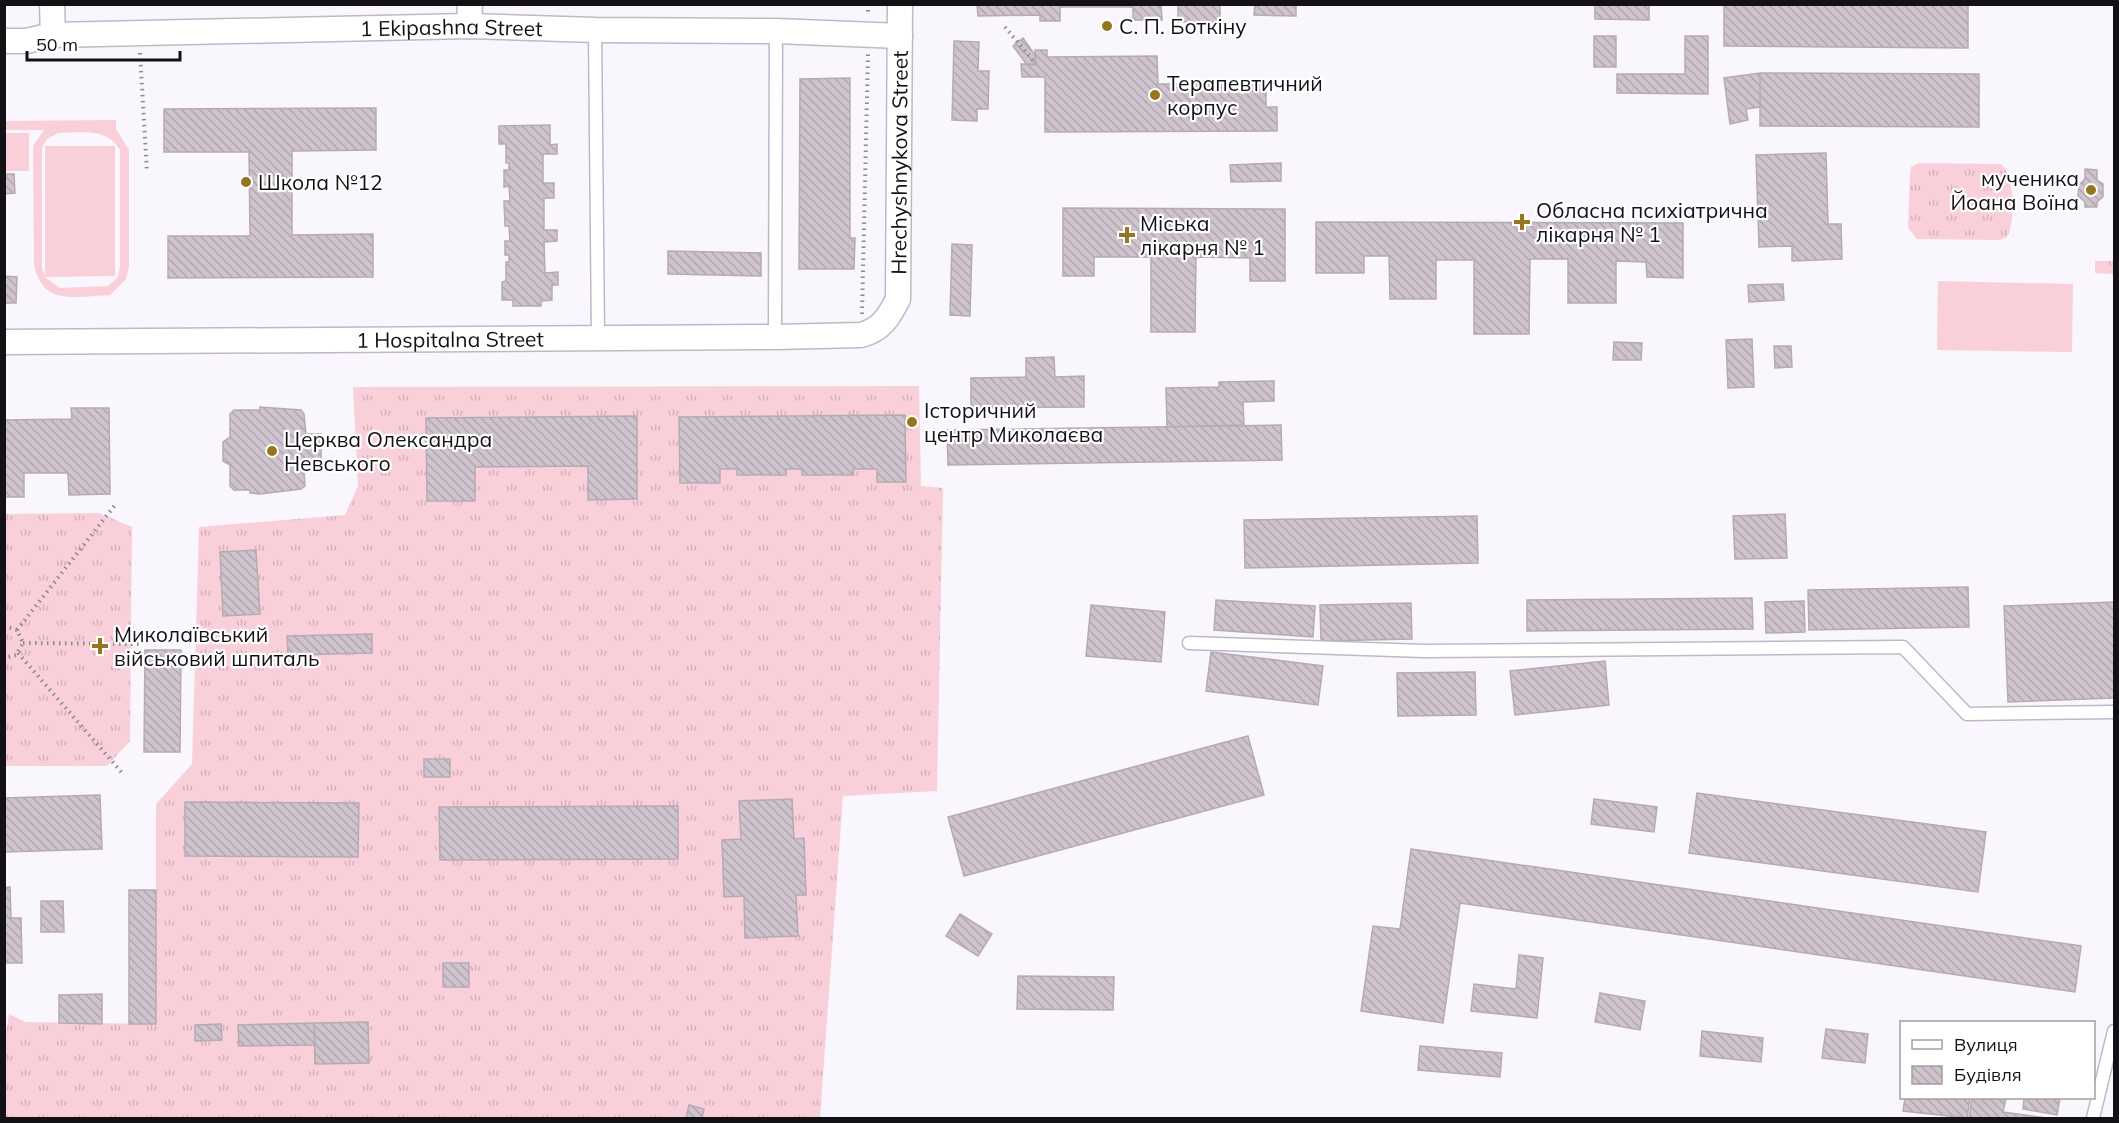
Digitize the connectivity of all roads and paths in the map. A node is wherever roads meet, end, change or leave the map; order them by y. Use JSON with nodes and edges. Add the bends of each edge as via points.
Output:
{"nodes":[{"id":1,"x":52,"y":4,"type":"edge"},
{"id":2,"x":868,"y":4,"type":"edge"},
{"id":3,"x":900,"y":4,"type":"edge"},
{"id":4,"x":469,"y":15,"type":"edge"},
{"id":5,"x":1005,"y":27,"type":"dead end"},
{"id":6,"x":595,"y":30,"type":"junction"},
{"id":7,"x":776,"y":31,"type":"junction"},
{"id":8,"x":139,"y":33,"type":"junction"},
{"id":9,"x":52,"y":35,"type":"junction"},
{"id":10,"x":868,"y":35,"type":"junction"},
{"id":11,"x":900,"y":36,"type":"junction"},
{"id":12,"x":4,"y":40,"type":"edge"},
{"id":13,"x":1036,"y":64,"type":"dead end"},
{"id":14,"x":147,"y":172,"type":"dead end"},
{"id":15,"x":861,"y":336,"type":"junction"},
{"id":16,"x":598,"y":337,"type":"junction"},
{"id":17,"x":775,"y":337,"type":"junction"},
{"id":18,"x":4,"y":342,"type":"edge"},
{"id":19,"x":115,"y":505,"type":"dead end"},
{"id":20,"x":4,"y":626,"type":"edge"},
{"id":21,"x":17,"y":630,"type":"junction"},
{"id":22,"x":23,"y":643,"type":"junction"},
{"id":23,"x":1189,"y":643,"type":"dead end"},
{"id":24,"x":139,"y":644,"type":"dead end"},
{"id":25,"x":18,"y":653,"type":"junction"},
{"id":26,"x":4,"y":658,"type":"edge"},
{"id":27,"x":2115,"y":712,"type":"edge"},
{"id":28,"x":123,"y":774,"type":"dead end"},
{"id":29,"x":2115,"y":1031,"type":"edge"},
{"id":30,"x":2093,"y":1119,"type":"edge"}],
"edges":[{"from":1,"to":9,"type":"street"},
{"from":2,"to":10,"type":"path"},
{"from":3,"to":11,"type":"street","name":"Hrechyshnykova Street"},
{"from":4,"to":6,"type":"street","name":"1 Ekipashna Street"},
{"from":4,"to":8,"type":"street","name":"1 Ekipashna Street"},
{"from":5,"to":13,"type":"path"},
{"from":6,"to":7,"type":"street","name":"1 Ekipashna Street"},
{"from":6,"to":16,"type":"lane"},
{"from":7,"to":10,"type":"street","name":"1 Ekipashna Street"},
{"from":7,"to":17,"type":"lane"},
{"from":8,"to":9,"type":"street","name":"1 Ekipashna Street"},
{"from":8,"to":14,"type":"path"},
{"from":9,"to":12,"type":"street","name":"1 Ekipashna Street"},
{"from":10,"to":11,"type":"street","name":"1 Ekipashna Street"},
{"from":10,"to":15,"type":"path"},
{"from":11,"to":15,"type":"street","name":"Hrechyshnykova Street","via":[[898,299],[888,319]]},
{"from":15,"to":17,"type":"street","name":"1 Hospitalna Street"},
{"from":16,"to":17,"type":"street","name":"1 Hospitalna Street"},
{"from":16,"to":18,"type":"street","name":"1 Hospitalna Street"},
{"from":19,"to":21,"type":"path"},
{"from":20,"to":21,"type":"path"},
{"from":21,"to":22,"type":"path"},
{"from":22,"to":24,"type":"path"},
{"from":22,"to":25,"type":"path"},
{"from":23,"to":27,"type":"lane","via":[[1424,651],[1903,647],[1967,714]]},
{"from":25,"to":26,"type":"path"},
{"from":25,"to":28,"type":"path"},
{"from":29,"to":30,"type":"lane"}]}
